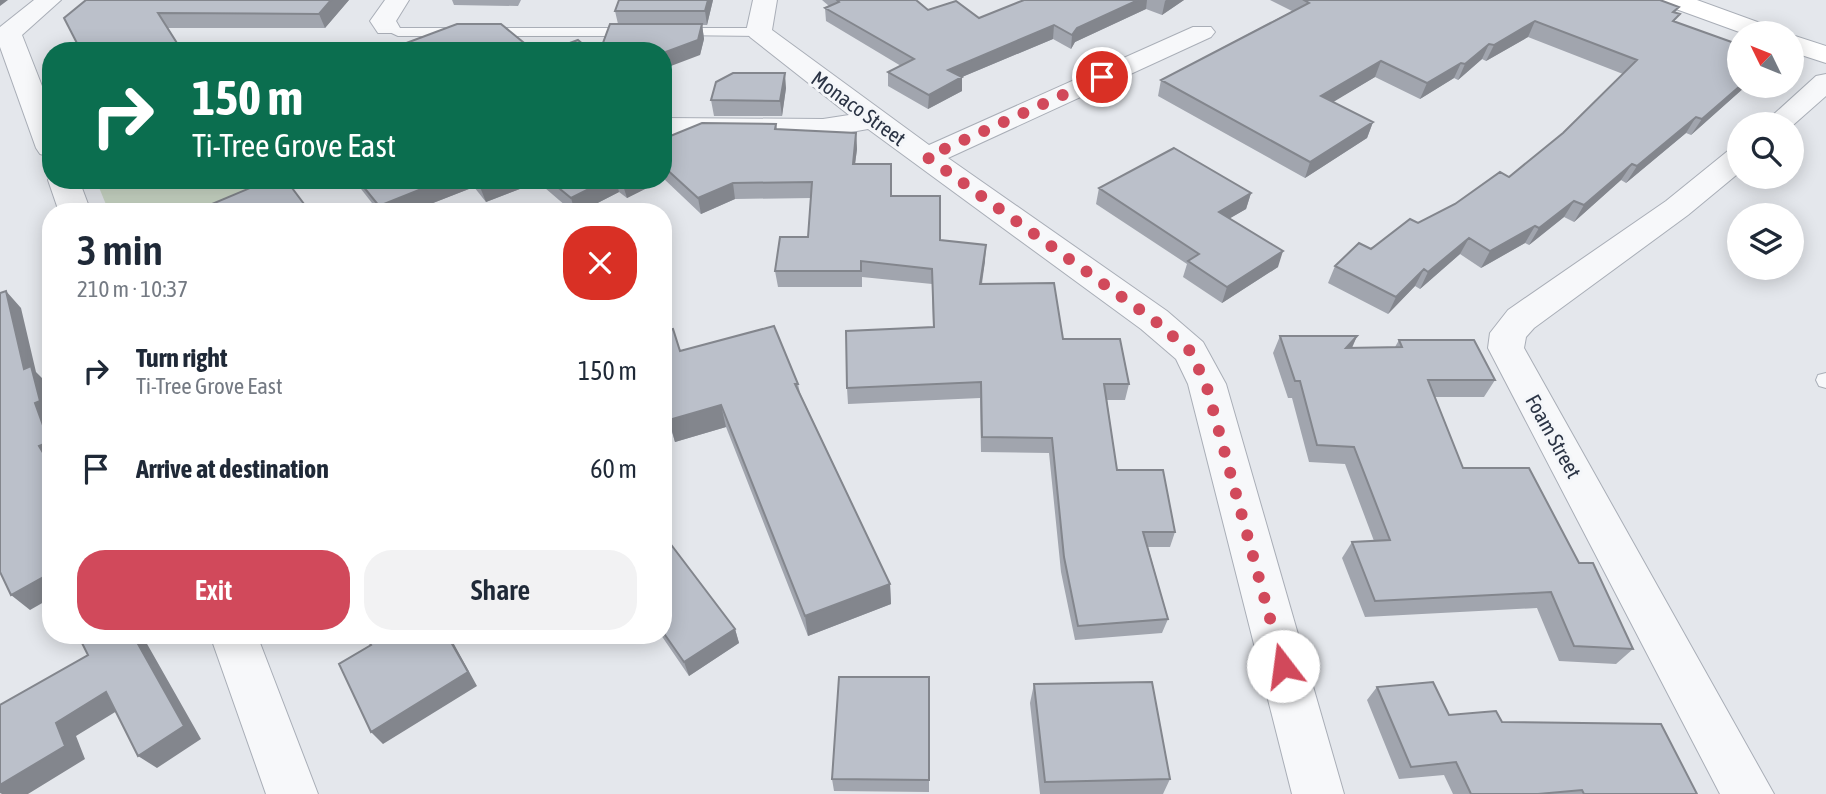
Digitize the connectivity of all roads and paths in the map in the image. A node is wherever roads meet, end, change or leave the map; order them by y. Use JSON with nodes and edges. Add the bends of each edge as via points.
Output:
{"nodes":[{"id":1,"x":50,"y":0,"type":"edge"},
{"id":2,"x":397,"y":0,"type":"edge"},
{"id":3,"x":1674,"y":0,"type":"edge"},
{"id":4,"x":762,"y":16,"type":"edge"},
{"id":5,"x":1732,"y":21,"type":"edge"},
{"id":6,"x":387,"y":28,"type":"joint"},
{"id":7,"x":1202,"y":32,"type":"dead end"},
{"id":8,"x":4,"y":33,"type":"edge"},
{"id":9,"x":1804,"y":47,"type":"edge"},
{"id":10,"x":1826,"y":55,"type":"edge"},
{"id":11,"x":1826,"y":82,"type":"edge"},
{"id":12,"x":1791,"y":112,"type":"edge"},
{"id":13,"x":873,"y":119,"type":"junction"},
{"id":14,"x":42,"y":126,"type":"edge"},
{"id":15,"x":672,"y":127,"type":"edge"},
{"id":16,"x":927,"y":157,"type":"junction"},
{"id":17,"x":1727,"y":167,"type":"edge"},
{"id":18,"x":236,"y":644,"type":"edge"},
{"id":19,"x":292,"y":794,"type":"edge"},
{"id":20,"x":1318,"y":794,"type":"edge"},
{"id":21,"x":1748,"y":794,"type":"edge"}],
"edges":[{"from":1,"to":8,"type":"street"},
{"from":2,"to":6,"type":"street","via":[[383,21]]},
{"from":3,"to":5,"type":"street"},
{"from":4,"to":6,"type":"lane","via":[[655,32],[398,32]]},
{"from":4,"to":13,"type":"street","name":"Monaco Street"},
{"from":7,"to":16,"type":"street"},
{"from":8,"to":14,"type":"street"},
{"from":9,"to":10,"type":"street"},
{"from":11,"to":12,"type":"street"},
{"from":13,"to":15,"type":"street","via":[[823,128]]},
{"from":13,"to":16,"type":"street","name":"Monaco Street"},
{"from":16,"to":20,"type":"street","name":"Monaco Street","via":[[1154,320],[1190,351],[1206,384]]},
{"from":17,"to":21,"type":"street","name":"Foam Street","via":[[1521,319],[1508,333],[1506,348]]},
{"from":18,"to":19,"type":"street"}]}
